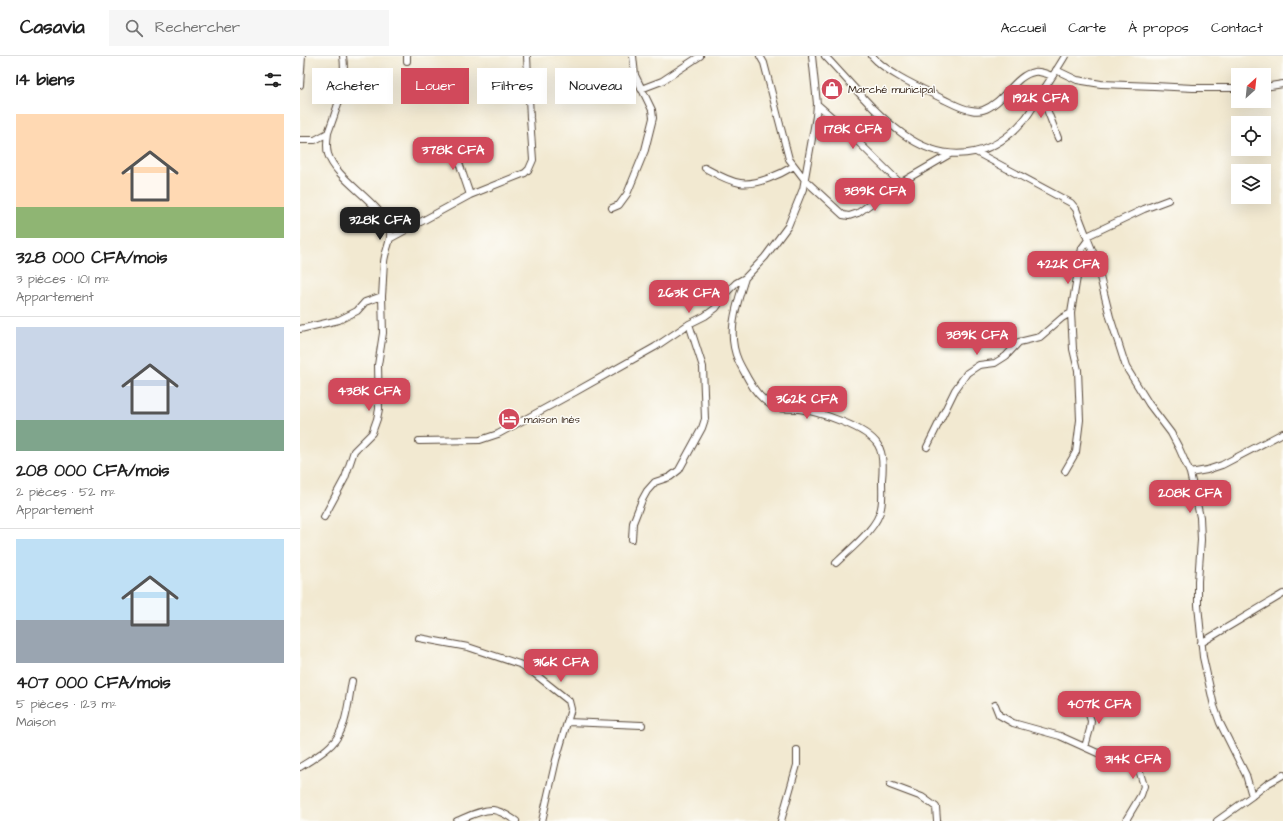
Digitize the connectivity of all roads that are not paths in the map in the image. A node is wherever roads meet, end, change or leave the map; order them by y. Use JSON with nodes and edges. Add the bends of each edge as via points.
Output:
{"nodes":[{"id":1,"x":302,"y":56,"type":"edge"},
{"id":2,"x":343,"y":56,"type":"edge"},
{"id":3,"x":528,"y":56,"type":"edge"},
{"id":4,"x":633,"y":56,"type":"edge"},
{"id":5,"x":700,"y":56,"type":"edge"},
{"id":6,"x":760,"y":56,"type":"edge"},
{"id":7,"x":812,"y":56,"type":"edge"},
{"id":8,"x":826,"y":56,"type":"edge"},
{"id":9,"x":872,"y":56,"type":"edge"},
{"id":10,"x":1065,"y":56,"type":"edge"},
{"id":11,"x":1054,"y":73,"type":"junction"},
{"id":12,"x":1283,"y":84,"type":"edge"},
{"id":13,"x":300,"y":85,"type":"edge"},
{"id":14,"x":1271,"y":86,"type":"edge"},
{"id":15,"x":641,"y":88,"type":"junction"},
{"id":16,"x":1231,"y":88,"type":"edge"},
{"id":17,"x":1041,"y":94,"type":"junction"},
{"id":18,"x":817,"y":104,"type":"junction"},
{"id":19,"x":328,"y":133,"type":"junction"},
{"id":20,"x":1058,"y":138,"type":"dead end"},
{"id":21,"x":300,"y":140,"type":"edge"},
{"id":22,"x":452,"y":142,"type":"dead end"},
{"id":23,"x":976,"y":152,"type":"junction"},
{"id":24,"x":950,"y":154,"type":"junction"},
{"id":25,"x":794,"y":166,"type":"junction"},
{"id":26,"x":705,"y":168,"type":"dead end"},
{"id":27,"x":805,"y":180,"type":"junction"},
{"id":28,"x":900,"y":183,"type":"junction"},
{"id":29,"x":470,"y":195,"type":"junction"},
{"id":30,"x":1168,"y":200,"type":"dead end"},
{"id":31,"x":612,"y":208,"type":"dead end"},
{"id":32,"x":391,"y":238,"type":"junction"},
{"id":33,"x":1087,"y":238,"type":"junction"},
{"id":34,"x":745,"y":278,"type":"junction"},
{"id":35,"x":382,"y":296,"type":"junction"},
{"id":36,"x":1071,"y":313,"type":"junction"},
{"id":37,"x":689,"y":324,"type":"junction"},
{"id":38,"x":300,"y":329,"type":"edge"},
{"id":39,"x":1283,"y":433,"type":"edge"},
{"id":40,"x":419,"y":440,"type":"dead end"},
{"id":41,"x":928,"y":447,"type":"dead end"},
{"id":42,"x":1065,"y":471,"type":"dead end"},
{"id":43,"x":1190,"y":473,"type":"junction"},
{"id":44,"x":324,"y":517,"type":"dead end"},
{"id":45,"x":632,"y":539,"type":"dead end"},
{"id":46,"x":836,"y":563,"type":"dead end"},
{"id":47,"x":1283,"y":594,"type":"edge"},
{"id":48,"x":419,"y":638,"type":"dead end"},
{"id":49,"x":1201,"y":643,"type":"junction"},
{"id":50,"x":352,"y":681,"type":"dead end"},
{"id":51,"x":1095,"y":698,"type":"dead end"},
{"id":52,"x":995,"y":705,"type":"dead end"},
{"id":53,"x":568,"y":722,"type":"junction"},
{"id":54,"x":642,"y":725,"type":"dead end"},
{"id":55,"x":1085,"y":747,"type":"junction"},
{"id":56,"x":797,"y":750,"type":"dead end"},
{"id":57,"x":300,"y":767,"type":"edge"},
{"id":58,"x":1283,"y":775,"type":"edge"},
{"id":59,"x":890,"y":785,"type":"dead end"},
{"id":60,"x":1252,"y":796,"type":"junction"},
{"id":61,"x":1126,"y":820,"type":"edge"},
{"id":62,"x":457,"y":821,"type":"edge"},
{"id":63,"x":516,"y":821,"type":"edge"},
{"id":64,"x":542,"y":821,"type":"edge"},
{"id":65,"x":781,"y":821,"type":"edge"},
{"id":66,"x":936,"y":821,"type":"edge"},
{"id":67,"x":1217,"y":821,"type":"edge"}],
"edges":[{"from":1,"to":13,"type":"street"},
{"from":2,"to":19,"type":"street","via":[[343,84]]},
{"from":3,"to":29,"type":"street","via":[[533,160],[525,173]]},
{"from":4,"to":15,"type":"street","via":[[635,75]]},
{"from":5,"to":15,"type":"street","via":[[662,81]]},
{"from":6,"to":25,"type":"street"},
{"from":7,"to":18,"type":"street"},
{"from":8,"to":24,"type":"street","via":[[883,117],[903,134],[930,148]]},
{"from":9,"to":11,"type":"street","via":[[920,88],[972,111],[982,110],[997,103],[1025,75],[1035,72]]},
{"from":10,"to":11,"type":"street"},
{"from":11,"to":16,"type":"street","via":[[1101,84]]},
{"from":11,"to":17,"type":"street"},
{"from":12,"to":14,"type":"street"},
{"from":15,"to":31,"type":"street","via":[[654,118],[650,135],[624,200]]},
{"from":17,"to":20,"type":"street"},
{"from":17,"to":23,"type":"street","via":[[1015,129],[993,146]]},
{"from":18,"to":27,"type":"street"},
{"from":18,"to":28,"type":"street"},
{"from":19,"to":21,"type":"street","via":[[315,140]]},
{"from":19,"to":32,"type":"street","via":[[328,155],[384,219]]},
{"from":22,"to":29,"type":"street"},
{"from":23,"to":24,"type":"street"},
{"from":23,"to":33,"type":"street","via":[[1071,203],[1076,209]]},
{"from":24,"to":28,"type":"street"},
{"from":25,"to":26,"type":"street","via":[[754,183],[740,183]]},
{"from":25,"to":27,"type":"street"},
{"from":27,"to":28,"type":"street","via":[[843,215],[848,216],[858,213]]},
{"from":27,"to":34,"type":"street","via":[[788,226],[765,257]]},
{"from":29,"to":32,"type":"street"},
{"from":30,"to":33,"type":"street","via":[[1144,209]]},
{"from":32,"to":35,"type":"street","via":[[384,260]]},
{"from":33,"to":36,"type":"street","via":[[1082,248]]},
{"from":33,"to":43,"type":"street","via":[[1095,257],[1126,367],[1171,433]]},
{"from":34,"to":37,"type":"street","via":[[728,291],[716,308]]},
{"from":34,"to":46,"type":"street","via":[[735,311],[733,329],[737,359],[750,383],[764,400],[774,406],[811,412],[860,429],[877,444],[882,456],[881,508],[878,518]]},
{"from":35,"to":38,"type":"street","via":[[365,302],[357,311],[339,320]]},
{"from":35,"to":44,"type":"street","via":[[377,419],[372,433],[354,451],[345,478]]},
{"from":36,"to":41,"type":"street","via":[[1040,337],[1019,342],[995,363],[979,365],[967,374],[955,390]]},
{"from":36,"to":42,"type":"street","via":[[1073,349],[1078,370],[1080,420],[1076,452]]},
{"from":37,"to":40,"type":"street","via":[[655,347],[582,389],[487,439]]},
{"from":37,"to":45,"type":"street","via":[[703,367],[705,419],[679,470],[670,477],[655,482],[647,491],[633,523]]},
{"from":39,"to":43,"type":"street","via":[[1222,465]]},
{"from":43,"to":49,"type":"street","via":[[1200,517],[1198,605]]},
{"from":47,"to":49,"type":"street"},
{"from":48,"to":53,"type":"street","via":[[468,647],[522,666],[569,701],[571,710]]},
{"from":49,"to":60,"type":"street","via":[[1214,706],[1246,775]]},
{"from":50,"to":57,"type":"street","via":[[342,729],[332,745]]},
{"from":51,"to":55,"type":"street","via":[[1088,711],[1091,721]]},
{"from":52,"to":55,"type":"street","via":[[999,715],[1013,723]]},
{"from":53,"to":54,"type":"street"},
{"from":53,"to":64,"type":"street"},
{"from":55,"to":61,"type":"street","via":[[1137,766],[1144,786]]},
{"from":56,"to":65,"type":"street","via":[[797,765]]},
{"from":58,"to":60,"type":"street"},
{"from":59,"to":66,"type":"street","via":[[922,798],[936,807]]},
{"from":60,"to":67,"type":"street"},
{"from":62,"to":63,"type":"street","via":[[493,810]]}]}
